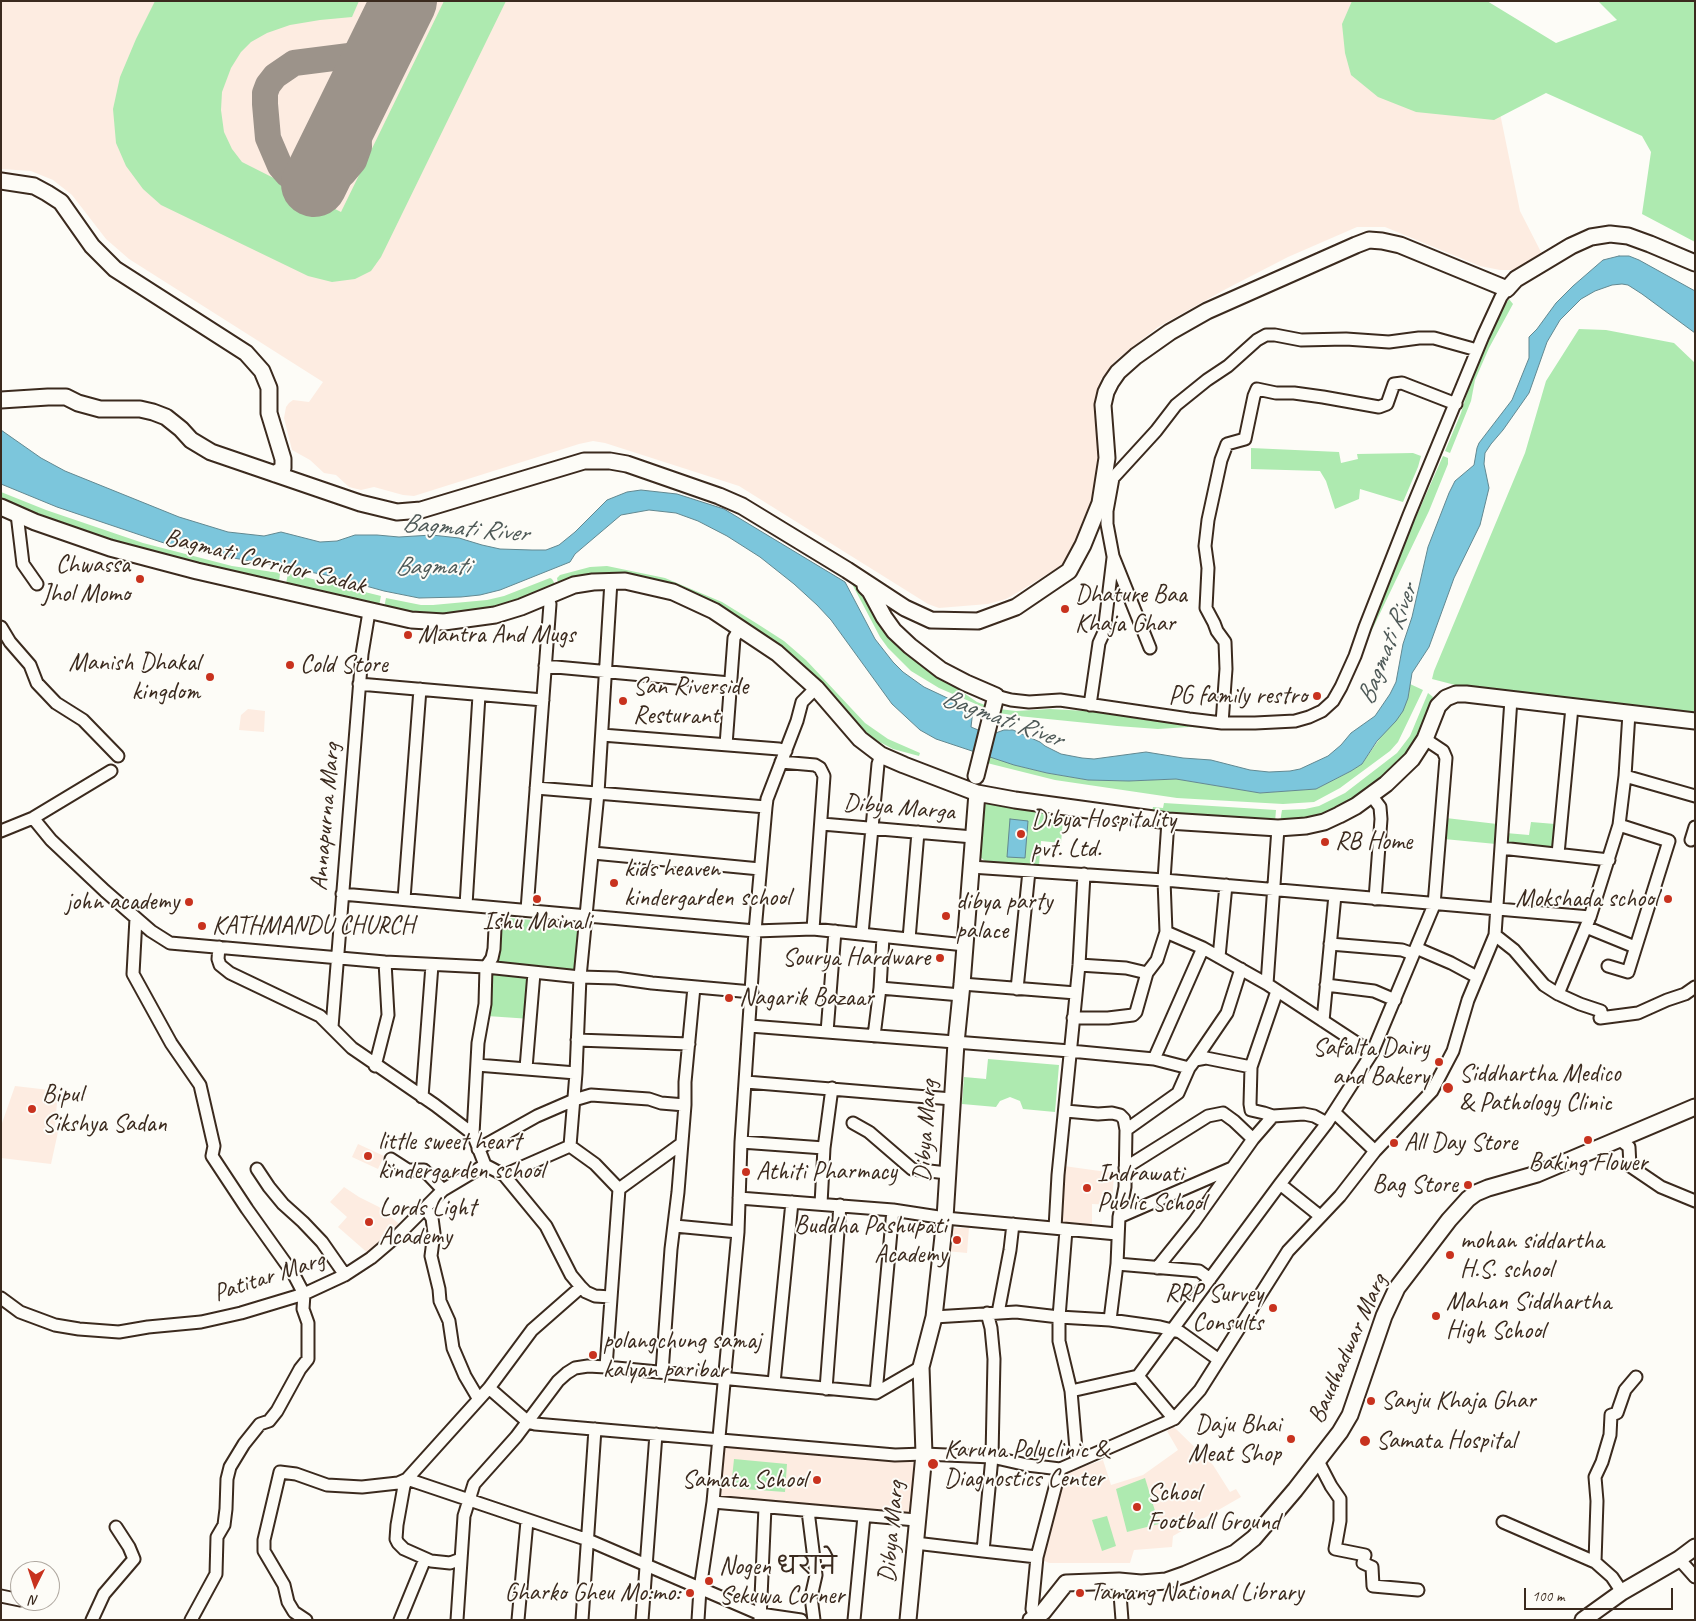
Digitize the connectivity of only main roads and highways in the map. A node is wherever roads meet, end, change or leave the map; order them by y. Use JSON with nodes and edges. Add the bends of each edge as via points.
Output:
{"nodes":[{"id":1,"x":1,"y":181,"type":"edge"},
{"id":2,"x":1695,"y":263,"type":"edge"},
{"id":3,"x":1,"y":400,"type":"edge"},
{"id":4,"x":275,"y":474,"type":"junction"},
{"id":5,"x":1,"y":507,"type":"edge"},
{"id":6,"x":847,"y":570,"type":"junction"},
{"id":7,"x":1695,"y":721,"type":"edge"},
{"id":8,"x":976,"y":776,"type":"dead end"},
{"id":9,"x":977,"y":793,"type":"junction"},
{"id":10,"x":1695,"y":1107,"type":"edge"},
{"id":11,"x":1695,"y":1547,"type":"edge"},
{"id":12,"x":1033,"y":1618,"type":"edge"},
{"id":13,"x":908,"y":1620,"type":"edge"},
{"id":14,"x":1583,"y":1620,"type":"edge"}],
"edges":[{"from":1,"to":4,"type":"main road","via":[[34,186],[60,202],[92,246],[115,269],[246,354],[257,365],[268,388],[269,413],[283,459],[283,468]]},
{"from":2,"to":6,"type":"main road","via":[[1628,236],[1610,234],[1590,237],[1571,246],[1516,279],[1506,289],[1400,245],[1382,240],[1356,245],[1207,311],[1170,332],[1118,372],[1106,392],[1103,405],[1107,458],[1105,476],[1100,503],[1084,546],[1069,571],[1016,607],[978,621],[931,620],[905,608]]},
{"from":3,"to":4,"type":"main road","via":[[66,397],[100,409],[153,412],[166,417],[206,450]]},
{"from":4,"to":6,"type":"main road","via":[[384,510],[409,512],[584,461],[610,461],[627,464],[742,506]]},
{"from":5,"to":9,"type":"main road","name":"Bagmati Corridor Sadak","via":[[110,548],[411,620],[444,622],[495,615],[574,585],[611,581],[638,583],[673,592],[714,611],[777,652],[816,688],[860,739],[881,755]]},
{"from":6,"to":8,"type":"main road","via":[[870,591],[894,631],[910,646],[941,670],[996,696]]},
{"from":7,"to":9,"type":"main road","name":"Bagmati Corridor Sadak","via":[[1462,693],[1451,695],[1438,706],[1419,749],[1386,784],[1356,806],[1324,822],[1306,826],[1278,828],[1168,821]]},
{"from":9,"to":13,"type":"main road","name":"Dibya Marg","via":[[945,1218],[934,1317],[921,1367],[924,1454]]},
{"from":10,"to":12,"type":"main road","name":"Baudhadwar Marg","via":[[1537,1174],[1488,1188],[1468,1199],[1396,1288],[1350,1415],[1340,1432],[1254,1538],[1235,1553],[1166,1580],[1066,1583],[1043,1612]]},
{"from":11,"to":14,"type":"main road"}]}
